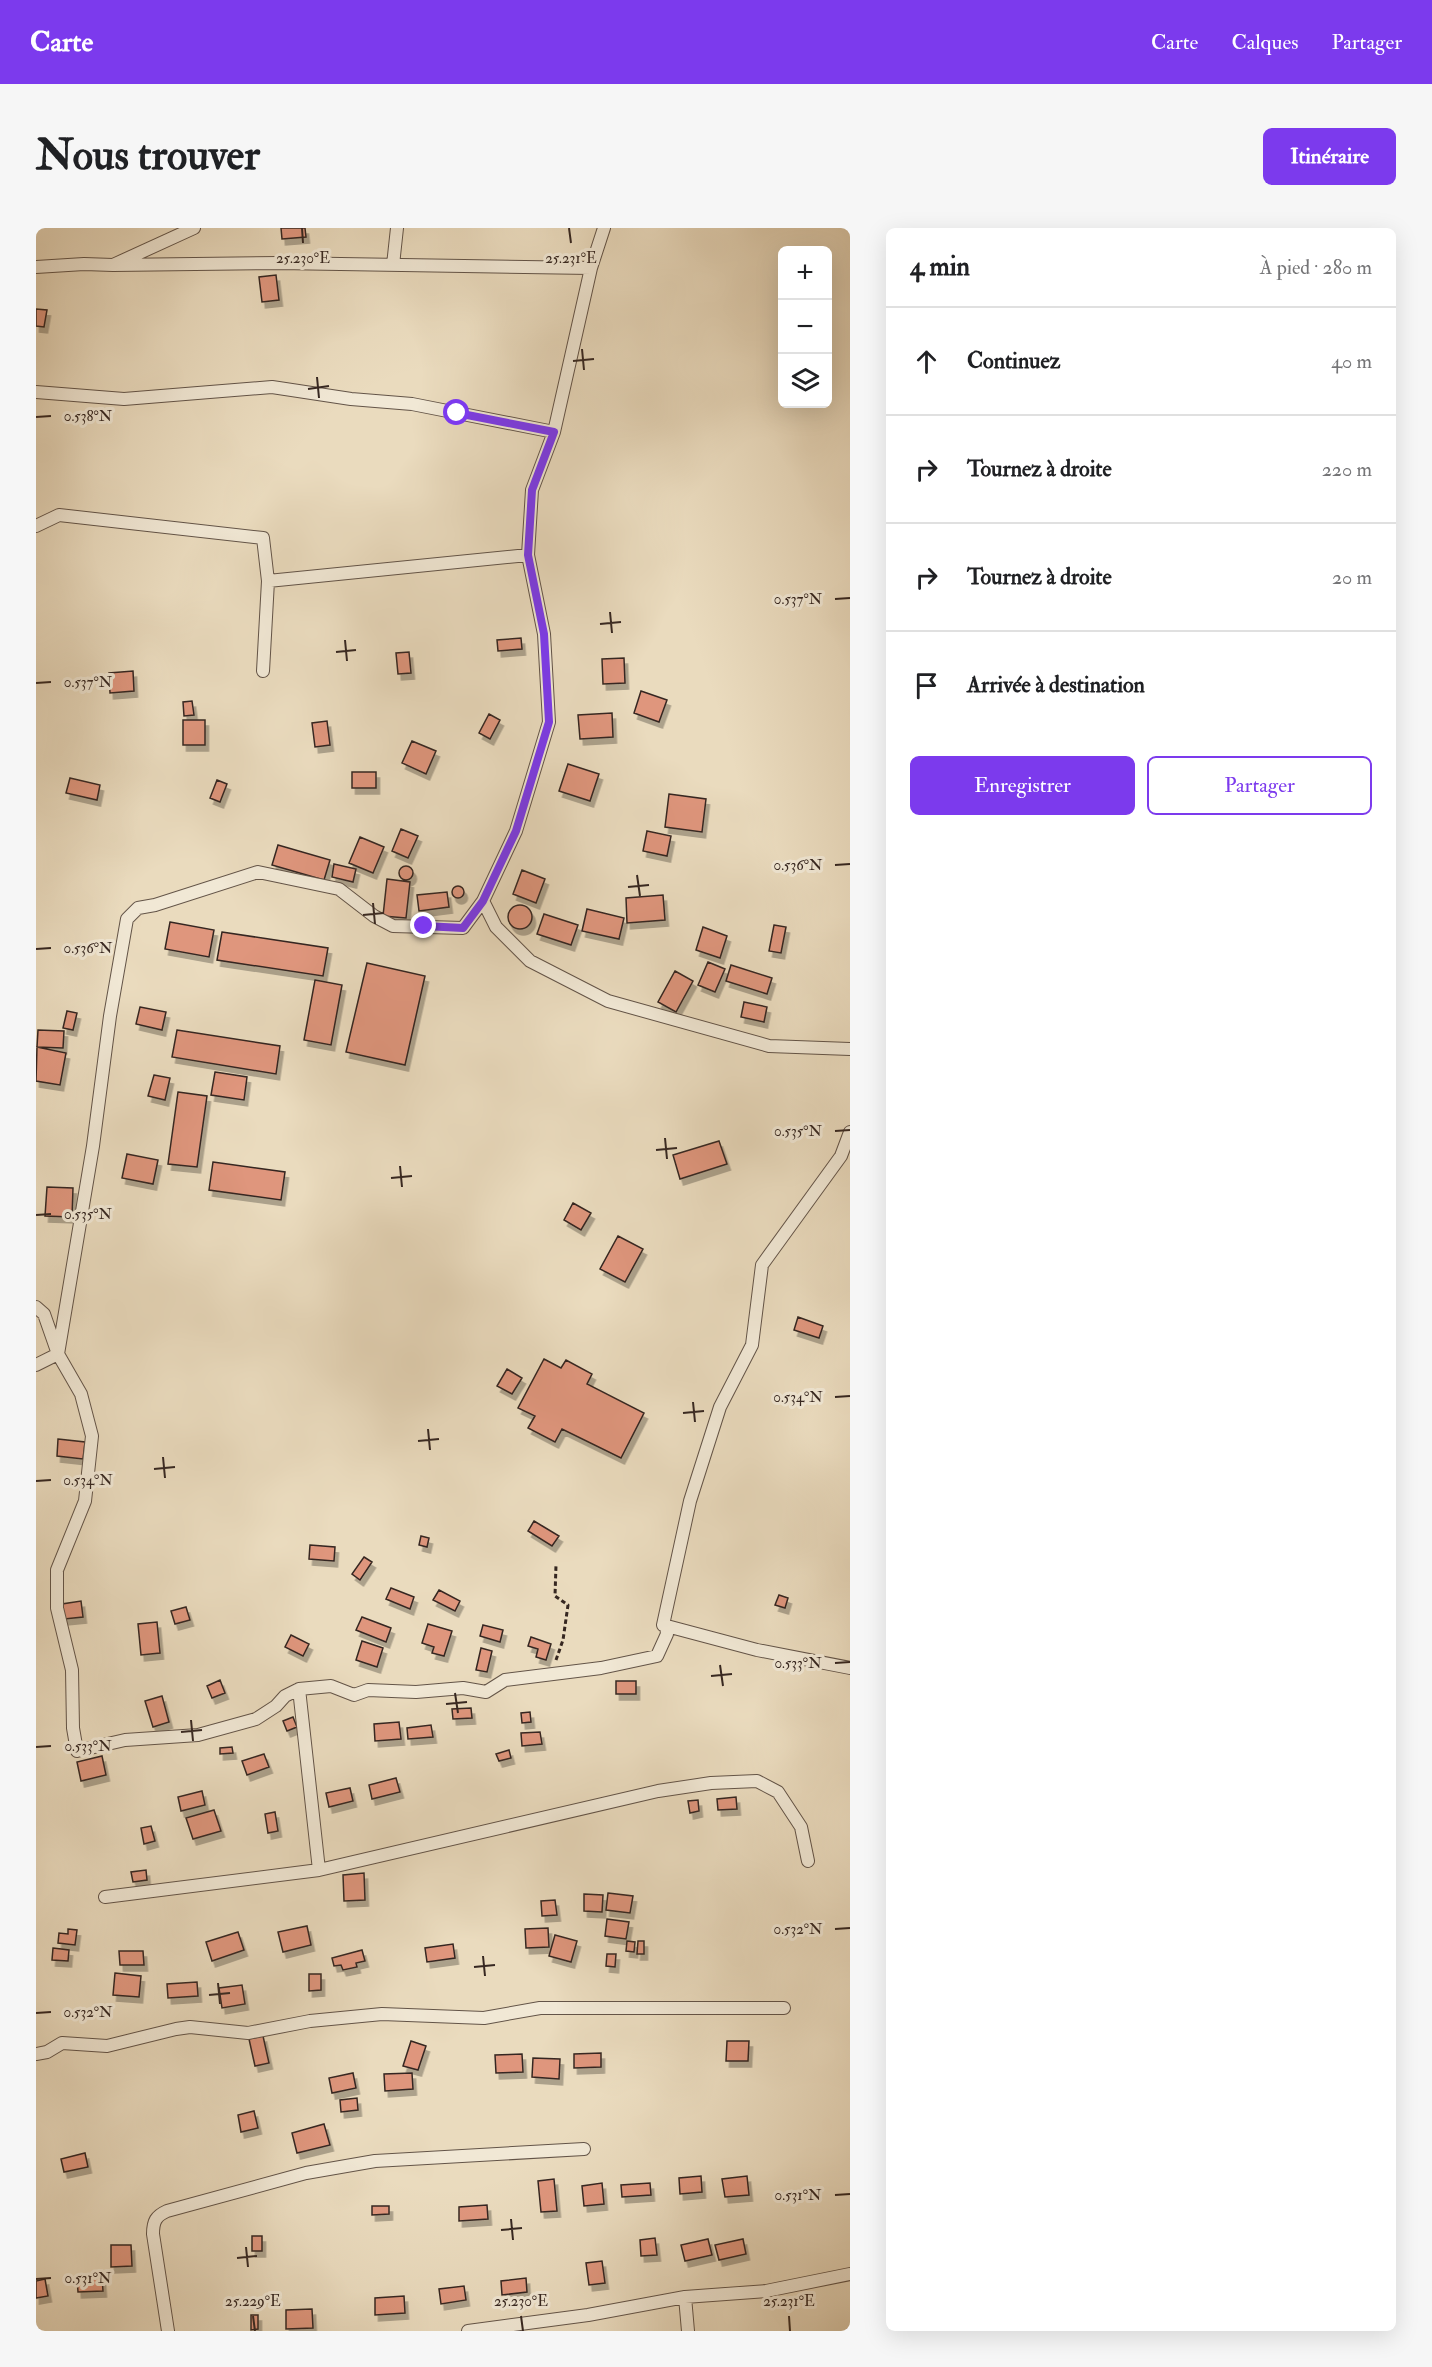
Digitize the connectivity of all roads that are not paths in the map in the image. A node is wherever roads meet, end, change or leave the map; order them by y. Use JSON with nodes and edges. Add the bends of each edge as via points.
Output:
{"nodes":[{"id":1,"x":194,"y":228,"type":"edge"},
{"id":2,"x":397,"y":228,"type":"edge"},
{"id":3,"x":604,"y":228,"type":"edge"},
{"id":4,"x":113,"y":265,"type":"junction"},
{"id":5,"x":393,"y":265,"type":"junction"},
{"id":6,"x":36,"y":267,"type":"edge"},
{"id":7,"x":591,"y":268,"type":"junction"},
{"id":8,"x":36,"y":392,"type":"edge"},
{"id":9,"x":554,"y":432,"type":"junction"},
{"id":10,"x":36,"y":526,"type":"edge"},
{"id":11,"x":528,"y":555,"type":"junction"},
{"id":12,"x":268,"y":580,"type":"junction"},
{"id":13,"x":263,"y":670,"type":"dead end"},
{"id":14,"x":483,"y":901,"type":"junction"},
{"id":15,"x":850,"y":1049,"type":"edge"},
{"id":16,"x":850,"y":1132,"type":"edge"},
{"id":17,"x":36,"y":1307,"type":"edge"},
{"id":18,"x":58,"y":1354,"type":"junction"},
{"id":19,"x":36,"y":1365,"type":"edge"},
{"id":20,"x":666,"y":1625,"type":"junction"},
{"id":21,"x":850,"y":1668,"type":"edge"},
{"id":22,"x":299,"y":1689,"type":"junction"},
{"id":23,"x":808,"y":1861,"type":"dead end"},
{"id":24,"x":319,"y":1870,"type":"junction"},
{"id":25,"x":105,"y":1897,"type":"dead end"},
{"id":26,"x":784,"y":2008,"type":"dead end"},
{"id":27,"x":36,"y":2054,"type":"edge"},
{"id":28,"x":584,"y":2150,"type":"dead end"},
{"id":29,"x":850,"y":2274,"type":"edge"},
{"id":30,"x":685,"y":2297,"type":"junction"},
{"id":31,"x":168,"y":2331,"type":"edge"},
{"id":32,"x":468,"y":2331,"type":"edge"},
{"id":33,"x":688,"y":2331,"type":"edge"}],
"edges":[{"from":1,"to":4,"type":"street"},
{"from":2,"to":5,"type":"street"},
{"from":3,"to":7,"type":"street"},
{"from":4,"to":5,"type":"street"},
{"from":4,"to":6,"type":"street"},
{"from":5,"to":7,"type":"street"},
{"from":7,"to":9,"type":"street"},
{"from":8,"to":9,"type":"street","via":[[124,399],[272,387],[412,404]]},
{"from":9,"to":11,"type":"street","via":[[532,490]]},
{"from":10,"to":12,"type":"street","via":[[59,515],[263,538]]},
{"from":11,"to":12,"type":"street"},
{"from":11,"to":14,"type":"street","via":[[544,634],[549,722],[516,831]]},
{"from":12,"to":13,"type":"street"},
{"from":14,"to":15,"type":"street","via":[[496,927],[530,961],[608,1001],[769,1046]]},
{"from":14,"to":18,"type":"street","via":[[463,928],[393,927],[339,889],[258,872],[138,908],[127,919]]},
{"from":16,"to":20,"type":"street","via":[[841,1156],[762,1266],[752,1345],[720,1407],[690,1501],[663,1624]]},
{"from":17,"to":18,"type":"street","via":[[44,1314]]},
{"from":18,"to":19,"type":"street"},
{"from":18,"to":22,"type":"street","via":[[81,1394],[92,1436],[85,1501],[57,1570],[57,1608],[72,1670],[77,1751],[125,1740],[198,1735],[256,1719]]},
{"from":20,"to":21,"type":"street","via":[[757,1650]]},
{"from":20,"to":22,"type":"street","via":[[667,1634],[657,1656],[601,1668],[505,1680],[486,1692],[462,1688],[368,1690],[354,1695],[330,1686]]},
{"from":22,"to":24,"type":"street"},
{"from":23,"to":24,"type":"street","via":[[801,1827],[778,1792],[757,1782],[746,1782],[658,1791]]},
{"from":24,"to":25,"type":"street"},
{"from":26,"to":27,"type":"street","via":[[540,2008],[484,2018],[382,2014],[310,2021],[248,2033],[176,2028],[107,2046],[62,2043]]},
{"from":28,"to":31,"type":"street","via":[[375,2161],[306,2172],[159,2214],[153,2222],[153,2234]]},
{"from":29,"to":30,"type":"street","via":[[766,2291]]},
{"from":30,"to":32,"type":"street"},
{"from":30,"to":33,"type":"street"}]}
